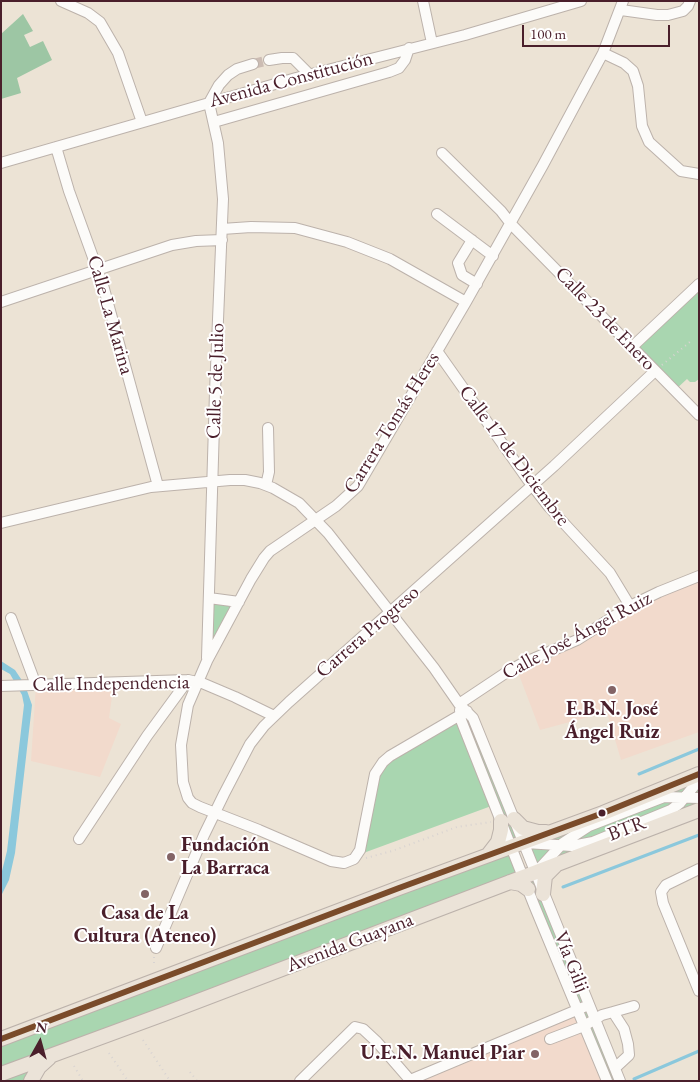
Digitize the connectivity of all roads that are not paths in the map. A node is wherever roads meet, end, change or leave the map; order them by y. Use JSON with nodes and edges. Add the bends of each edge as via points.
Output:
{"nodes":[{"id":1,"x":61,"y":1,"type":"edge"},
{"id":2,"x":83,"y":1,"type":"edge"},
{"id":3,"x":423,"y":1,"type":"edge"},
{"id":4,"x":581,"y":1,"type":"edge"},
{"id":5,"x":690,"y":1,"type":"edge"},
{"id":6,"x":622,"y":6,"type":"edge"},
{"id":7,"x":88,"y":13,"type":"junction"},
{"id":8,"x":432,"y":43,"type":"junction"},
{"id":9,"x":410,"y":48,"type":"junction"},
{"id":10,"x":603,"y":53,"type":"junction"},
{"id":11,"x":269,"y":60,"type":"tunnel mouth"},
{"id":12,"x":252,"y":64,"type":"tunnel mouth"},
{"id":13,"x":309,"y":74,"type":"junction"},
{"id":14,"x":209,"y":103,"type":"junction"},
{"id":15,"x":142,"y":122,"type":"junction"},
{"id":16,"x":214,"y":122,"type":"junction"},
{"id":17,"x":56,"y":147,"type":"junction"},
{"id":18,"x":442,"y":153,"type":"dead end"},
{"id":19,"x":1,"y":162,"type":"edge"},
{"id":20,"x":699,"y":174,"type":"edge"},
{"id":21,"x":436,"y":214,"type":"dead end"},
{"id":22,"x":511,"y":224,"type":"junction"},
{"id":23,"x":222,"y":229,"type":"junction"},
{"id":24,"x":222,"y":240,"type":"junction"},
{"id":25,"x":472,"y":240,"type":"junction"},
{"id":26,"x":493,"y":256,"type":"junction"},
{"id":27,"x":98,"y":270,"type":"junction"},
{"id":28,"x":477,"y":284,"type":"junction"},
{"id":29,"x":699,"y":284,"type":"edge"},
{"id":30,"x":1,"y":302,"type":"edge"},
{"id":31,"x":466,"y":302,"type":"junction"},
{"id":32,"x":632,"y":347,"type":"junction"},
{"id":33,"x":437,"y":351,"type":"junction"},
{"id":34,"x":655,"y":371,"type":"junction"},
{"id":35,"x":697,"y":410,"type":"edge"},
{"id":36,"x":268,"y":428,"type":"dead end"},
{"id":37,"x":212,"y":481,"type":"junction"},
{"id":38,"x":266,"y":485,"type":"junction"},
{"id":39,"x":158,"y":486,"type":"junction"},
{"id":40,"x":532,"y":486,"type":"junction"},
{"id":41,"x":315,"y":520,"type":"junction"},
{"id":42,"x":1,"y":523,"type":"edge"},
{"id":43,"x":699,"y":576,"type":"edge"},
{"id":44,"x":209,"y":598,"type":"junction"},
{"id":45,"x":239,"y":602,"type":"junction"},
{"id":46,"x":630,"y":606,"type":"junction"},
{"id":47,"x":390,"y":613,"type":"junction"},
{"id":48,"x":11,"y":618,"type":"dead end"},
{"id":49,"x":207,"y":661,"type":"junction"},
{"id":50,"x":193,"y":681,"type":"junction"},
{"id":51,"x":31,"y":685,"type":"junction"},
{"id":52,"x":1,"y":686,"type":"edge"},
{"id":53,"x":462,"y":710,"type":"junction"},
{"id":54,"x":274,"y":716,"type":"junction"},
{"id":55,"x":699,"y":774,"type":"edge"},
{"id":56,"x":699,"y":780,"type":"edge"},
{"id":57,"x":686,"y":797,"type":"junction"},
{"id":58,"x":699,"y":798,"type":"edge"},
{"id":59,"x":699,"y":810,"type":"edge"},
{"id":60,"x":214,"y":813,"type":"junction"},
{"id":61,"x":507,"y":820,"type":"junction"},
{"id":62,"x":552,"y":832,"type":"junction"},
{"id":63,"x":79,"y":838,"type":"dead end"},
{"id":64,"x":517,"y":845,"type":"junction"},
{"id":65,"x":561,"y":846,"type":"junction"},
{"id":66,"x":488,"y":856,"type":"junction"},
{"id":67,"x":354,"y":858,"type":"joint"},
{"id":68,"x":559,"y":864,"type":"junction"},
{"id":69,"x":699,"y":868,"type":"edge"},
{"id":70,"x":529,"y":880,"type":"junction"},
{"id":71,"x":543,"y":894,"type":"junction"},
{"id":72,"x":156,"y":948,"type":"dead end"},
{"id":73,"x":699,"y":992,"type":"edge"},
{"id":74,"x":589,"y":1005,"type":"junction"},
{"id":75,"x":634,"y":1006,"type":"dead end"},
{"id":76,"x":578,"y":1010,"type":"junction"},
{"id":77,"x":613,"y":1012,"type":"junction"},
{"id":78,"x":594,"y":1018,"type":"junction"},
{"id":79,"x":584,"y":1026,"type":"junction"},
{"id":80,"x":1,"y":1039,"type":"edge"},
{"id":81,"x":550,"y":1039,"type":"dead end"},
{"id":82,"x":51,"y":1056,"type":"junction"},
{"id":83,"x":615,"y":1068,"type":"junction"},
{"id":84,"x":1,"y":1074,"type":"edge"},
{"id":85,"x":31,"y":1081,"type":"edge"},
{"id":86,"x":300,"y":1081,"type":"edge"},
{"id":87,"x":607,"y":1081,"type":"edge"},
{"id":88,"x":620,"y":1081,"type":"edge"}],
"edges":[{"from":1,"to":7,"type":"street"},
{"from":2,"to":7,"type":"street"},
{"from":3,"to":8,"type":"street"},
{"from":4,"to":8,"type":"street","name":"Avenida Constitución"},
{"from":5,"to":6,"type":"street","via":[[683,11],[668,15]]},
{"from":6,"to":10,"type":"street","name":"Carrera Tomás Heres"},
{"from":7,"to":15,"type":"street","via":[[100,22],[118,53]]},
{"from":8,"to":9,"type":"street","name":"Avenida Constitución"},
{"from":9,"to":13,"type":"street","name":"Avenida Constitución"},
{"from":9,"to":16,"type":"street","via":[[399,68],[389,72]]},
{"from":10,"to":20,"type":"street","via":[[633,71],[638,86],[642,126],[649,142],[681,171]]},
{"from":10,"to":22,"type":"street","name":"Carrera Tomás Heres"},
{"from":11,"to":13,"type":"street","via":[[293,58]]},
{"from":12,"to":14,"type":"street","via":[[228,75]]},
{"from":13,"to":14,"type":"street","name":"Avenida Constitución"},
{"from":14,"to":15,"type":"street","name":"Avenida Constitución"},
{"from":14,"to":16,"type":"street","name":"Calle 5 de Julio"},
{"from":15,"to":17,"type":"street","name":"Avenida Constitución"},
{"from":16,"to":23,"type":"street","name":"Calle 5 de Julio","via":[[222,170]]},
{"from":17,"to":19,"type":"street","name":"Avenida Constitución"},
{"from":17,"to":27,"type":"street","name":"Calle La Marina"},
{"from":18,"to":22,"type":"street","name":"Calle 23 de Enero"},
{"from":21,"to":25,"type":"street"},
{"from":22,"to":26,"type":"street","name":"Carrera Tomás Heres"},
{"from":22,"to":32,"type":"street","name":"Calle 23 de Enero"},
{"from":23,"to":24,"type":"street","name":"Calle 5 de Julio"},
{"from":23,"to":31,"type":"street","via":[[295,228],[347,242],[390,259]]},
{"from":24,"to":27,"type":"street","via":[[182,243]]},
{"from":24,"to":37,"type":"street","name":"Calle 5 de Julio"},
{"from":25,"to":26,"type":"street"},
{"from":25,"to":28,"type":"street","via":[[458,263],[462,275]]},
{"from":26,"to":28,"type":"street","name":"Carrera Tomás Heres"},
{"from":27,"to":30,"type":"street"},
{"from":27,"to":39,"type":"street","name":"Calle La Marina"},
{"from":28,"to":31,"type":"street","name":"Carrera Tomás Heres"},
{"from":29,"to":32,"type":"street"},
{"from":31,"to":33,"type":"street","name":"Carrera Tomás Heres"},
{"from":32,"to":34,"type":"street","name":"Calle 23 de Enero"},
{"from":33,"to":40,"type":"street","name":"Calle 17 de Diciembre"},
{"from":33,"to":41,"type":"street","name":"Carrera Tomás Heres","via":[[358,486]]},
{"from":34,"to":35,"type":"street","name":"Calle 23 de Enero"},
{"from":34,"to":40,"type":"street","name":"Carrera Progreso"},
{"from":36,"to":38,"type":"street","via":[[269,472]]},
{"from":37,"to":38,"type":"street","name":"Vía Gilij","via":[[245,480]]},
{"from":37,"to":39,"type":"street","name":"Vía Gilij"},
{"from":37,"to":44,"type":"street","name":"Calle 5 de Julio"},
{"from":38,"to":41,"type":"street","name":"Vía Gilij","via":[[299,504]]},
{"from":39,"to":42,"type":"street","name":"Vía Gilij"},
{"from":40,"to":46,"type":"street","name":"Calle 17 de Diciembre","via":[[610,573]]},
{"from":40,"to":47,"type":"street","name":"Carrera Progreso"},
{"from":41,"to":45,"type":"street","name":"Carrera Tomás Heres","via":[[264,558]]},
{"from":41,"to":47,"type":"street","name":"Vía Gilij"},
{"from":43,"to":46,"type":"street","name":"Calle José Ángel Ruiz"},
{"from":44,"to":45,"type":"street"},
{"from":44,"to":49,"type":"street","name":"Calle 5 de Julio"},
{"from":45,"to":49,"type":"street","name":"Carrera Tomás Heres"},
{"from":46,"to":53,"type":"street","name":"Calle José Ángel Ruiz","via":[[577,640],[512,670]]},
{"from":47,"to":53,"type":"street","name":"Vía Gilij","via":[[434,668]]},
{"from":47,"to":54,"type":"street","name":"Carrera Progreso"},
{"from":48,"to":51,"type":"street"},
{"from":49,"to":50,"type":"street","name":"Carrera Tomás Heres"},
{"from":50,"to":51,"type":"street","name":"Calle Independencia"},
{"from":50,"to":54,"type":"street","name":"Calle Independencia"},
{"from":50,"to":60,"type":"street","name":"Carrera Tomás Heres","via":[[181,752],[182,776],[192,803]]},
{"from":50,"to":63,"type":"street","via":[[147,736]]},
{"from":51,"to":52,"type":"street","name":"Calle Independencia"},
{"from":53,"to":61,"type":"street","name":"Vía Gilij","via":[[461,720]]},
{"from":53,"to":67,"type":"street","name":"Calle José Ángel Ruiz","via":[[383,762],[375,774],[362,843]]},
{"from":54,"to":60,"type":"street","name":"Carrera Progreso","via":[[250,744]]},
{"from":55,"to":62,"type":"highway","name":"Avenida Guayana"},
{"from":56,"to":57,"type":"street","name":"BTR"},
{"from":57,"to":58,"type":"street","name":"BTR"},
{"from":57,"to":65,"type":"street","name":"BTR","via":[[671,810],[593,842]]},
{"from":57,"to":65,"type":"street","name":"BTR","via":[[654,800],[589,826]]},
{"from":59,"to":68,"type":"highway"},
{"from":60,"to":67,"type":"street","name":"Carrera Tomás Heres","via":[[339,864]]},
{"from":60,"to":72,"type":"street","name":"Carrera Progreso"},
{"from":61,"to":62,"type":"highway","via":[[529,830]]},
{"from":61,"to":64,"type":"street","name":"Vía Gilij"},
{"from":61,"to":66,"type":"highway"},
{"from":62,"to":64,"type":"highway","name":"Avenida Guayana"},
{"from":64,"to":65,"type":"street","name":"BTR"},
{"from":64,"to":66,"type":"highway","name":"Avenida Guayana"},
{"from":64,"to":70,"type":"street","name":"Vía Gilij"},
{"from":65,"to":70,"type":"street","name":"BTR"},
{"from":66,"to":80,"type":"highway","name":"Avenida Guayana"},
{"from":68,"to":70,"type":"highway"},
{"from":68,"to":71,"type":"highway","via":[[548,872]]},
{"from":69,"to":73,"type":"street","via":[[666,885],[661,892]]},
{"from":70,"to":71,"type":"street","name":"Vía Gilij"},
{"from":70,"to":76,"type":"street","name":"Vía Gilij"},
{"from":70,"to":82,"type":"highway","name":"Avenida Guayana","via":[[522,884],[510,882]]},
{"from":71,"to":74,"type":"street","name":"Vía Gilij"},
{"from":74,"to":76,"type":"street"},
{"from":74,"to":78,"type":"street","name":"Vía Gilij"},
{"from":75,"to":77,"type":"street"},
{"from":76,"to":79,"type":"street","name":"Vía Gilij"},
{"from":76,"to":86,"type":"street","via":[[410,1080],[377,1042],[363,1029],[355,1027]]},
{"from":77,"to":78,"type":"street"},
{"from":77,"to":83,"type":"street","via":[[624,1029],[629,1055]]},
{"from":78,"to":79,"type":"street"},
{"from":78,"to":83,"type":"street","name":"Vía Gilij"},
{"from":79,"to":81,"type":"street"},
{"from":79,"to":87,"type":"street","name":"Vía Gilij"},
{"from":82,"to":84,"type":"highway","name":"Avenida Guayana"},
{"from":82,"to":85,"type":"highway"},
{"from":83,"to":88,"type":"street","name":"Vía Gilij"}]}
